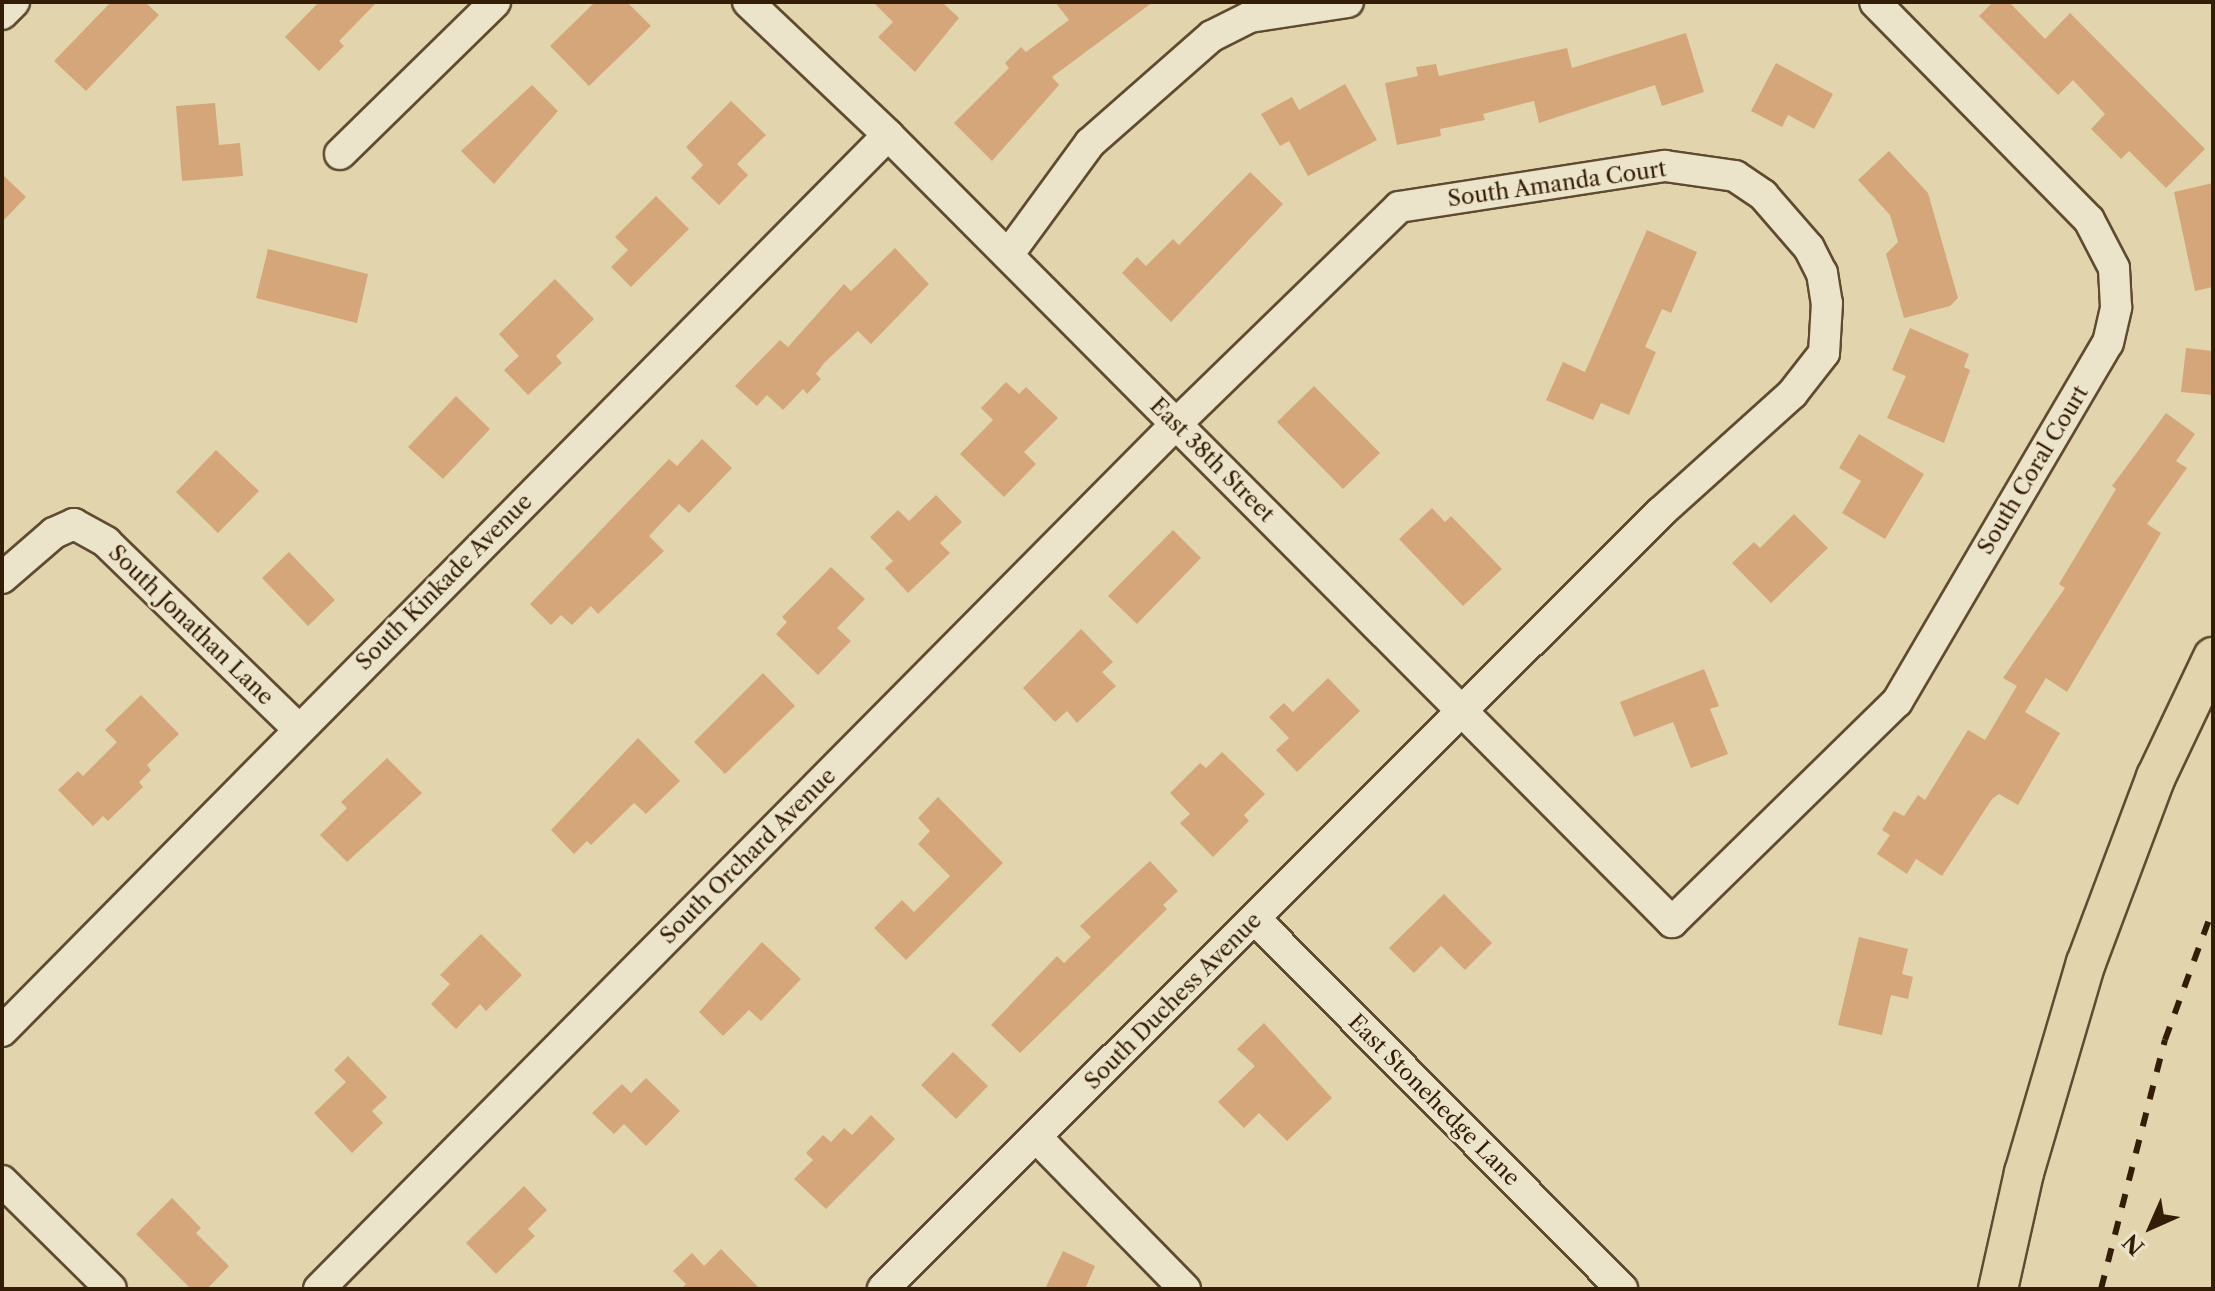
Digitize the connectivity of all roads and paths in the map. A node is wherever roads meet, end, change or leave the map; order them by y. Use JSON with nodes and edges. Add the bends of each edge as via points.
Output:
{"nodes":[{"id":1,"x":14,"y":2,"type":"edge"},
{"id":2,"x":495,"y":2,"type":"edge"},
{"id":3,"x":748,"y":2,"type":"edge"},
{"id":4,"x":1348,"y":2,"type":"edge"},
{"id":5,"x":1875,"y":2,"type":"edge"},
{"id":6,"x":2,"y":14,"type":"edge"},
{"id":7,"x":888,"y":135,"type":"junction"},
{"id":8,"x":340,"y":154,"type":"dead end"},
{"id":9,"x":1008,"y":255,"type":"junction"},
{"id":10,"x":1176,"y":424,"type":"junction"},
{"id":11,"x":2,"y":578,"type":"edge"},
{"id":12,"x":2213,"y":657,"type":"edge"},
{"id":13,"x":1462,"y":711,"type":"junction"},
{"id":14,"x":298,"y":729,"type":"junction"},
{"id":15,"x":1256,"y":920,"type":"junction"},
{"id":16,"x":1672,"y":922,"type":"joint"},
{"id":17,"x":2,"y":1031,"type":"edge"},
{"id":18,"x":1036,"y":1137,"type":"junction"},
{"id":19,"x":2,"y":1181,"type":"edge"},
{"id":20,"x":1618,"y":1285,"type":"edge"},
{"id":21,"x":111,"y":1289,"type":"edge"},
{"id":22,"x":319,"y":1289,"type":"edge"},
{"id":23,"x":883,"y":1289,"type":"edge"},
{"id":24,"x":1185,"y":1289,"type":"edge"},
{"id":25,"x":1998,"y":1289,"type":"edge"}],
"edges":[{"from":1,"to":6,"type":"street"},
{"from":2,"to":8,"type":"street"},
{"from":3,"to":7,"type":"street","name":"East 38th Street"},
{"from":4,"to":9,"type":"street","via":[[1250,17],[1212,36],[1090,143]]},
{"from":5,"to":16,"type":"street","name":"South Coral Court","via":[[2089,220],[2114,268],[2116,307],[2108,343],[1897,702]]},
{"from":7,"to":9,"type":"street","name":"East 38th Street"},
{"from":7,"to":14,"type":"street","name":"South Kinkade Avenue"},
{"from":9,"to":10,"type":"street","name":"East 38th Street"},
{"from":10,"to":13,"type":"street","name":"East 38th Street"},
{"from":10,"to":13,"type":"street","name":"South Amanda Court","via":[[1399,207],[1665,166],[1735,176],[1785,217],[1822,273],[1827,303],[1824,353],[1792,394],[1661,512]]},
{"from":10,"to":22,"type":"street","name":"South Orchard Avenue"},
{"from":11,"to":14,"type":"street","name":"South Jonathan Lane","via":[[54,533],[74,524],[106,542]]},
{"from":12,"to":25,"type":"main road","via":[[2156,777],[2086,963],[2024,1173]]},
{"from":13,"to":15,"type":"street","name":"South Duchess Avenue"},
{"from":13,"to":16,"type":"street","name":"East 38th Street"},
{"from":14,"to":17,"type":"street","name":"South Kinkade Avenue"},
{"from":15,"to":18,"type":"street","name":"South Duchess Avenue"},
{"from":15,"to":20,"type":"street","name":"East Stonehedge Lane"},
{"from":18,"to":23,"type":"street","name":"South Duchess Avenue"},
{"from":18,"to":24,"type":"street"},
{"from":19,"to":21,"type":"street"}]}
